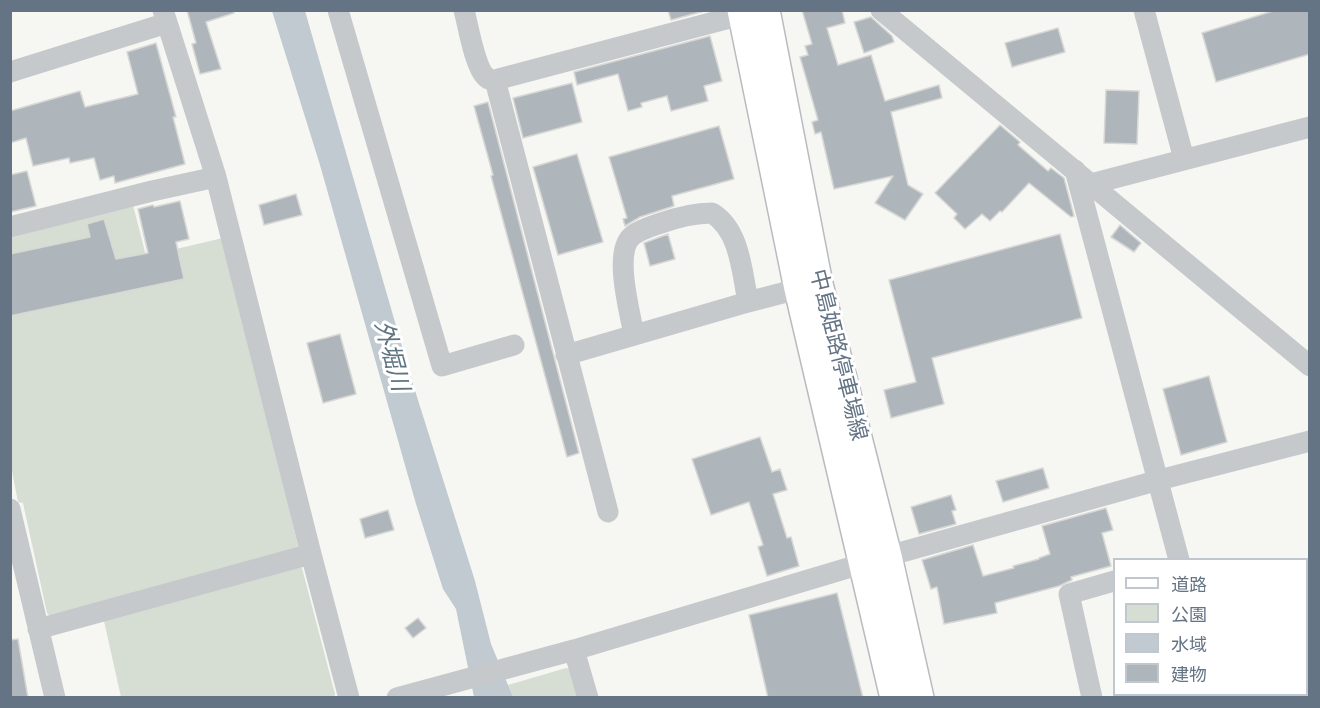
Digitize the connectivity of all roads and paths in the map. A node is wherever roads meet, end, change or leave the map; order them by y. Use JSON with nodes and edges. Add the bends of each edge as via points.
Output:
{"nodes":[{"id":1,"x":338,"y":10,"type":"edge"},
{"id":2,"x":464,"y":10,"type":"edge"},
{"id":3,"x":881,"y":10,"type":"edge"},
{"id":4,"x":1144,"y":10,"type":"edge"},
{"id":5,"x":751,"y":11,"type":"edge"},
{"id":6,"x":165,"y":17,"type":"edge"},
{"id":7,"x":10,"y":72,"type":"edge"},
{"id":8,"x":495,"y":80,"type":"junction"},
{"id":9,"x":1310,"y":127,"type":"edge"},
{"id":10,"x":1184,"y":159,"type":"junction"},
{"id":11,"x":216,"y":177,"type":"junction"},
{"id":12,"x":1083,"y":177,"type":"junction"},
{"id":13,"x":10,"y":228,"type":"edge"},
{"id":14,"x":809,"y":287,"type":"junction"},
{"id":15,"x":748,"y":302,"type":"junction"},
{"id":16,"x":634,"y":335,"type":"junction"},
{"id":17,"x":514,"y":345,"type":"dead end"},
{"id":18,"x":566,"y":355,"type":"junction"},
{"id":19,"x":1310,"y":366,"type":"edge"},
{"id":20,"x":1309,"y":443,"type":"edge"},
{"id":21,"x":1159,"y":480,"type":"junction"},
{"id":22,"x":608,"y":512,"type":"dead end"},
{"id":23,"x":11,"y":516,"type":"edge"},
{"id":24,"x":311,"y":554,"type":"junction"},
{"id":25,"x":1178,"y":558,"type":"edge"},
{"id":26,"x":876,"y":559,"type":"junction"},
{"id":27,"x":1113,"y":581,"type":"edge"},
{"id":28,"x":39,"y":629,"type":"junction"},
{"id":29,"x":574,"y":650,"type":"junction"},
{"id":30,"x":56,"y":698,"type":"edge"},
{"id":31,"x":349,"y":698,"type":"edge"},
{"id":32,"x":397,"y":698,"type":"edge"},
{"id":33,"x":588,"y":698,"type":"edge"},
{"id":34,"x":894,"y":698,"type":"edge"},
{"id":35,"x":920,"y":698,"type":"edge"},
{"id":36,"x":1092,"y":698,"type":"edge"}],
"edges":[{"from":1,"to":17,"type":"street","via":[[442,366]]},
{"from":2,"to":8,"type":"street","via":[[479,66],[484,75]]},
{"from":3,"to":12,"type":"street"},
{"from":4,"to":10,"type":"street"},
{"from":5,"to":8,"type":"street"},
{"from":5,"to":14,"type":"main road","name":"中島姫路停車場線"},
{"from":6,"to":7,"type":"street"},
{"from":6,"to":11,"type":"street"},
{"from":8,"to":18,"type":"street"},
{"from":9,"to":10,"type":"street"},
{"from":10,"to":12,"type":"street"},
{"from":11,"to":13,"type":"street"},
{"from":11,"to":24,"type":"street"},
{"from":12,"to":19,"type":"street"},
{"from":12,"to":21,"type":"street"},
{"from":14,"to":15,"type":"street"},
{"from":14,"to":26,"type":"main road","name":"中島姫路停車場線"},
{"from":15,"to":16,"type":"street"},
{"from":15,"to":16,"type":"street","via":[[734,239],[721,218],[712,213],[674,219],[646,228],[624,246],[622,264]]},
{"from":16,"to":18,"type":"street"},
{"from":18,"to":22,"type":"street"},
{"from":20,"to":21,"type":"street"},
{"from":21,"to":25,"type":"street"},
{"from":21,"to":26,"type":"street"},
{"from":23,"to":28,"type":"street"},
{"from":24,"to":28,"type":"street"},
{"from":24,"to":31,"type":"street"},
{"from":26,"to":29,"type":"street"},
{"from":26,"to":34,"type":"main road","name":"中島姫路停車場線"},
{"from":26,"to":35,"type":"main road","name":"中島姫路停車場線"},
{"from":27,"to":36,"type":"street","via":[[1069,594]]},
{"from":28,"to":30,"type":"street"},
{"from":29,"to":32,"type":"street"},
{"from":29,"to":33,"type":"street"}]}
